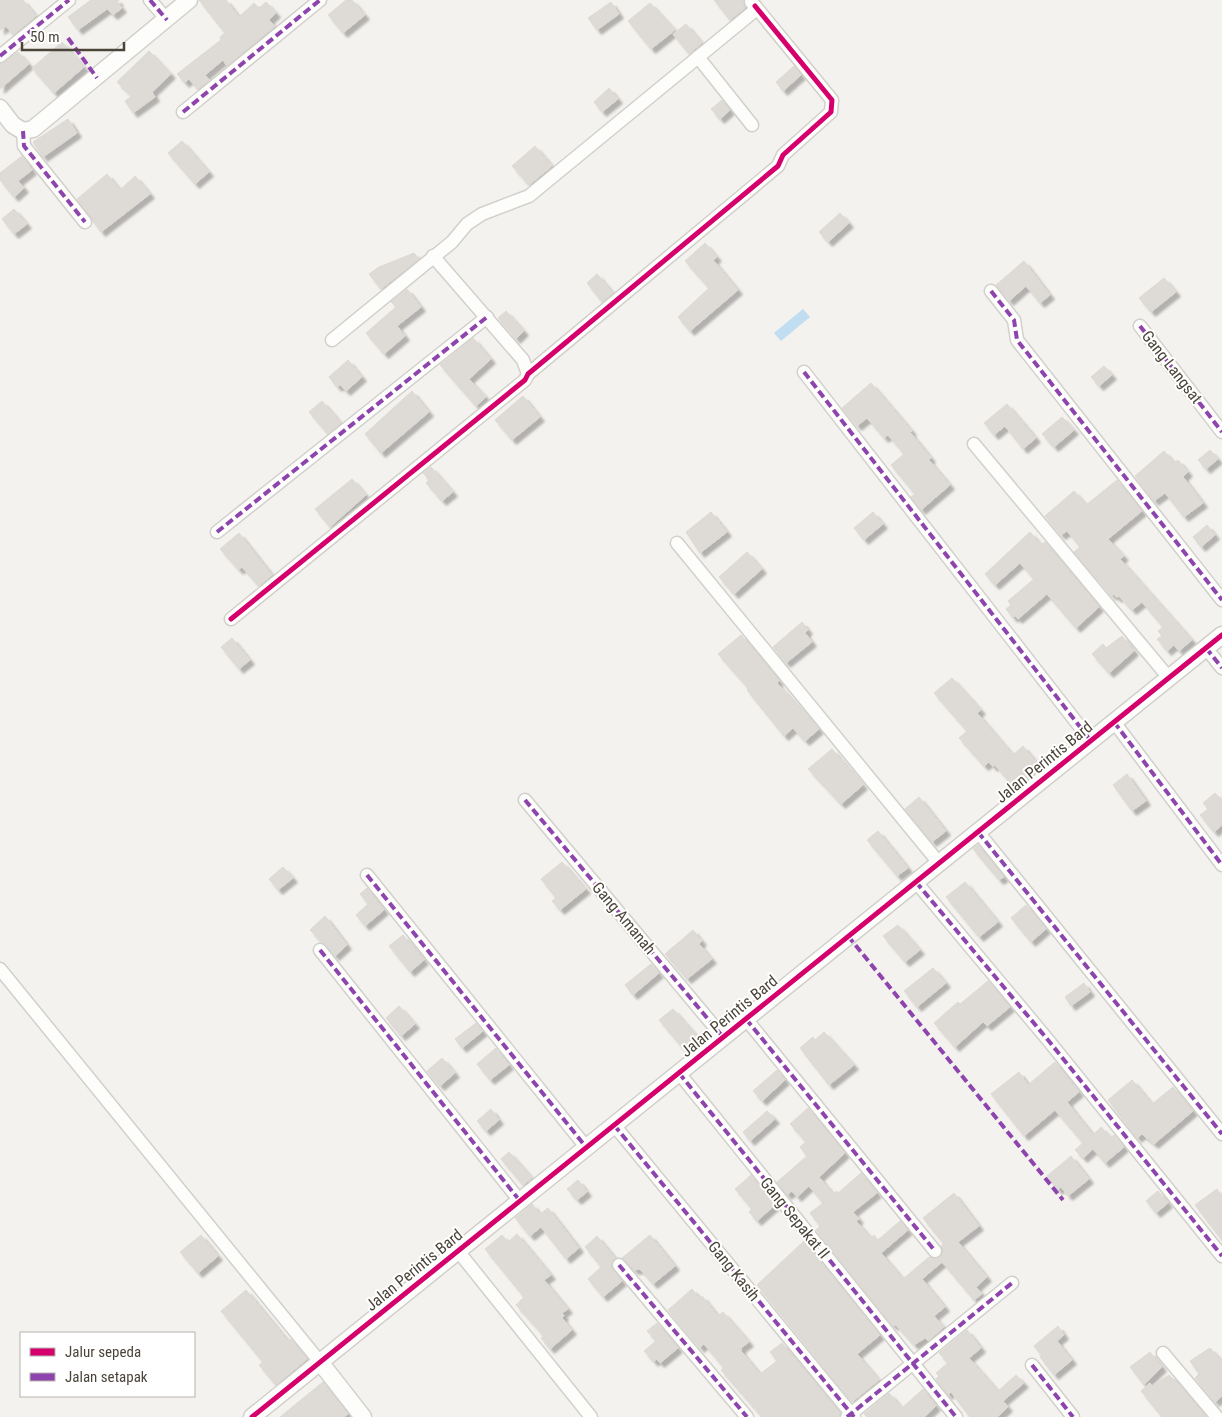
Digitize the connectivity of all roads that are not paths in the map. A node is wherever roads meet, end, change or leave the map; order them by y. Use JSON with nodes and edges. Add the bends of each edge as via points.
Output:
{"nodes":[{"id":1,"x":68,"y":0,"type":"edge"},
{"id":2,"x":150,"y":0,"type":"edge"},
{"id":3,"x":189,"y":0,"type":"edge"},
{"id":4,"x":320,"y":0,"type":"edge"},
{"id":5,"x":752,"y":3,"type":"edge"},
{"id":6,"x":166,"y":20,"type":"junction"},
{"id":7,"x":0,"y":56,"type":"edge"},
{"id":8,"x":698,"y":57,"type":"junction"},
{"id":9,"x":0,"y":108,"type":"edge"},
{"id":10,"x":183,"y":112,"type":"dead end"},
{"id":11,"x":752,"y":125,"type":"dead end"},
{"id":12,"x":23,"y":131,"type":"junction"},
{"id":13,"x":85,"y":222,"type":"dead end"},
{"id":14,"x":433,"y":256,"type":"junction"},
{"id":15,"x":991,"y":292,"type":"dead end"},
{"id":16,"x":487,"y":317,"type":"junction"},
{"id":17,"x":1140,"y":326,"type":"dead end"},
{"id":18,"x":332,"y":340,"type":"dead end"},
{"id":19,"x":804,"y":372,"type":"dead end"},
{"id":20,"x":528,"y":374,"type":"junction"},
{"id":21,"x":1222,"y":432,"type":"edge"},
{"id":22,"x":974,"y":444,"type":"dead end"},
{"id":23,"x":217,"y":532,"type":"dead end"},
{"id":24,"x":677,"y":543,"type":"dead end"},
{"id":25,"x":1222,"y":600,"type":"edge"},
{"id":26,"x":231,"y":619,"type":"dead end"},
{"id":27,"x":1222,"y":635,"type":"edge"},
{"id":28,"x":1206,"y":648,"type":"junction"},
{"id":29,"x":1222,"y":668,"type":"edge"},
{"id":30,"x":1169,"y":678,"type":"junction"},
{"id":31,"x":1114,"y":722,"type":"junction"},
{"id":32,"x":1091,"y":741,"type":"junction"},
{"id":33,"x":525,"y":800,"type":"dead end"},
{"id":34,"x":978,"y":832,"type":"junction"},
{"id":35,"x":939,"y":863,"type":"junction"},
{"id":36,"x":1222,"y":865,"type":"edge"},
{"id":37,"x":367,"y":875,"type":"dead end"},
{"id":38,"x":916,"y":882,"type":"junction"},
{"id":39,"x":320,"y":950,"type":"dead end"},
{"id":40,"x":0,"y":970,"type":"edge"},
{"id":41,"x":746,"y":1019,"type":"junction"},
{"id":42,"x":723,"y":1037,"type":"junction"},
{"id":43,"x":679,"y":1073,"type":"junction"},
{"id":44,"x":614,"y":1125,"type":"junction"},
{"id":45,"x":1222,"y":1134,"type":"edge"},
{"id":46,"x":586,"y":1147,"type":"junction"},
{"id":47,"x":520,"y":1201,"type":"junction"},
{"id":48,"x":458,"y":1251,"type":"junction"},
{"id":49,"x":935,"y":1251,"type":"dead end"},
{"id":50,"x":1222,"y":1256,"type":"edge"},
{"id":51,"x":619,"y":1265,"type":"dead end"},
{"id":52,"x":1012,"y":1283,"type":"dead end"},
{"id":53,"x":1163,"y":1353,"type":"dead end"},
{"id":54,"x":320,"y":1362,"type":"junction"},
{"id":55,"x":912,"y":1364,"type":"junction"},
{"id":56,"x":1032,"y":1365,"type":"dead end"},
{"id":57,"x":851,"y":1416,"type":"edge"},
{"id":58,"x":252,"y":1417,"type":"edge"},
{"id":59,"x":363,"y":1417,"type":"edge"},
{"id":60,"x":591,"y":1417,"type":"edge"},
{"id":61,"x":747,"y":1417,"type":"edge"},
{"id":62,"x":956,"y":1417,"type":"edge"},
{"id":63,"x":1073,"y":1417,"type":"edge"},
{"id":64,"x":1217,"y":1417,"type":"edge"}],
"edges":[{"from":1,"to":7,"type":"street"},
{"from":2,"to":6,"type":"street"},
{"from":3,"to":6,"type":"street"},
{"from":4,"to":10,"type":"street"},
{"from":5,"to":8,"type":"street","via":[[753,12]]},
{"from":5,"to":20,"type":"street","via":[[832,100],[831,112],[783,155],[778,166]]},
{"from":6,"to":12,"type":"street","via":[[42,124]]},
{"from":8,"to":11,"type":"street"},
{"from":8,"to":14,"type":"street","via":[[528,196],[482,214]]},
{"from":9,"to":12,"type":"street","via":[[12,125]]},
{"from":12,"to":13,"type":"street","via":[[24,146]]},
{"from":14,"to":16,"type":"street"},
{"from":14,"to":18,"type":"street"},
{"from":15,"to":25,"type":"street","via":[[1014,320],[1018,340]]},
{"from":16,"to":20,"type":"street","via":[[523,360]]},
{"from":16,"to":23,"type":"street"},
{"from":17,"to":21,"type":"street","name":"Gang Langsat"},
{"from":19,"to":32,"type":"street"},
{"from":20,"to":26,"type":"street","via":[[525,380]]},
{"from":22,"to":30,"type":"street"},
{"from":24,"to":35,"type":"street"},
{"from":27,"to":28,"type":"street","name":"Jalan Perintis Bard"},
{"from":28,"to":29,"type":"street"},
{"from":28,"to":30,"type":"street","name":"Jalan Perintis Bard"},
{"from":30,"to":31,"type":"street","name":"Jalan Perintis Bard"},
{"from":31,"to":32,"type":"street","name":"Jalan Perintis Bard"},
{"from":31,"to":36,"type":"street"},
{"from":32,"to":34,"type":"street","name":"Jalan Perintis Bard"},
{"from":33,"to":42,"type":"street","name":"Gang Amanah"},
{"from":34,"to":35,"type":"street","name":"Jalan Perintis Bard"},
{"from":34,"to":45,"type":"street"},
{"from":35,"to":38,"type":"street","name":"Jalan Perintis Bard"},
{"from":37,"to":46,"type":"street"},
{"from":38,"to":41,"type":"street","name":"Jalan Perintis Bard"},
{"from":38,"to":50,"type":"street"},
{"from":39,"to":47,"type":"street"},
{"from":40,"to":54,"type":"street"},
{"from":41,"to":42,"type":"street","name":"Jalan Perintis Bard"},
{"from":41,"to":49,"type":"street"},
{"from":42,"to":43,"type":"street","name":"Jalan Perintis Bard"},
{"from":43,"to":44,"type":"street","name":"Jalan Perintis Bard"},
{"from":43,"to":55,"type":"street","name":"Gang Sepakat II"},
{"from":44,"to":46,"type":"street","name":"Jalan Perintis Bard"},
{"from":44,"to":57,"type":"street","name":"Gang Kasih"},
{"from":46,"to":47,"type":"street","name":"Jalan Perintis Bard"},
{"from":47,"to":48,"type":"street","name":"Jalan Perintis Bard"},
{"from":48,"to":54,"type":"street","name":"Jalan Perintis Bard"},
{"from":48,"to":60,"type":"street"},
{"from":51,"to":61,"type":"street"},
{"from":52,"to":55,"type":"street"},
{"from":53,"to":64,"type":"street"},
{"from":54,"to":58,"type":"street","name":"Jalan Perintis Bard"},
{"from":54,"to":59,"type":"street"},
{"from":55,"to":57,"type":"street"},
{"from":55,"to":62,"type":"street","name":"Gang Sepakat II"},
{"from":56,"to":63,"type":"street"}]}
